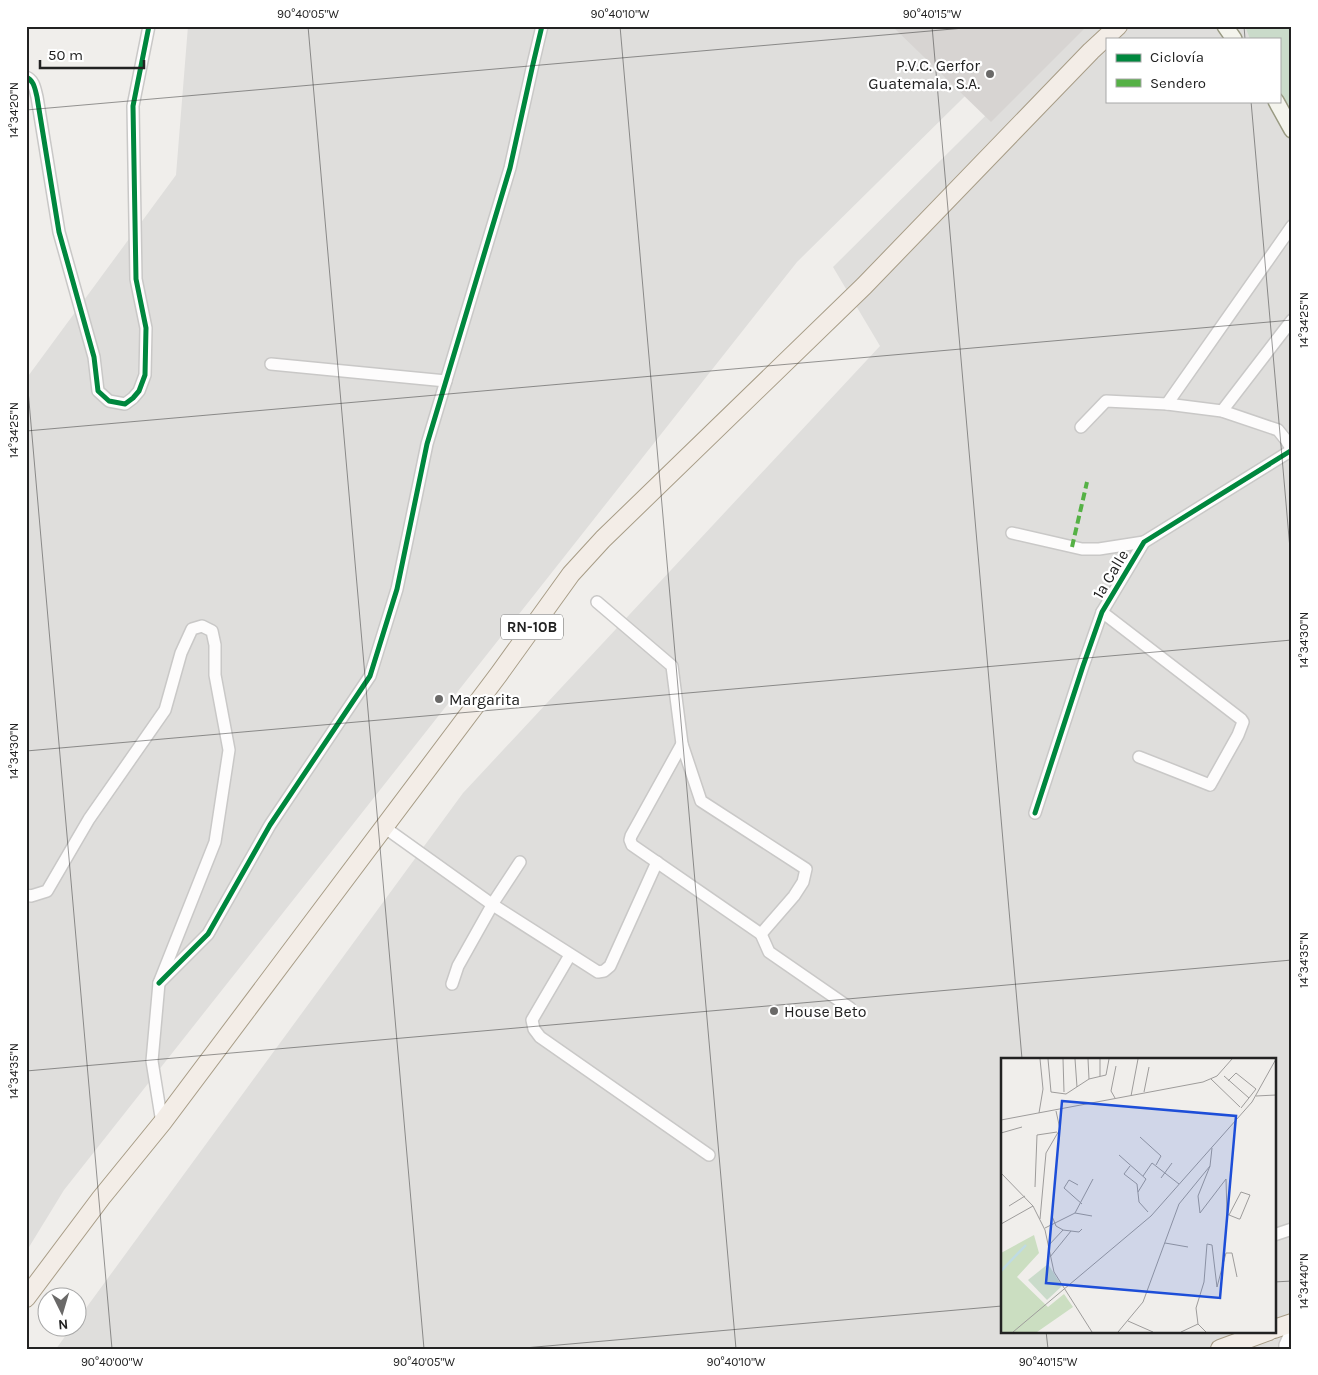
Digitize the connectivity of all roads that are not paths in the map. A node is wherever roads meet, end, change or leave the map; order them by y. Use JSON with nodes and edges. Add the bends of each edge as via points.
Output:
{"nodes":[{"id":1,"x":149,"y":26,"type":"edge"},
{"id":2,"x":542,"y":26,"type":"edge"},
{"id":3,"x":1118,"y":26,"type":"edge"},
{"id":4,"x":1225,"y":26,"type":"edge"},
{"id":5,"x":1233,"y":38,"type":"edge"},
{"id":6,"x":26,"y":77,"type":"edge"},
{"id":7,"x":1277,"y":102,"type":"edge"},
{"id":8,"x":1292,"y":130,"type":"edge"},
{"id":9,"x":1292,"y":226,"type":"edge"},
{"id":10,"x":1292,"y":320,"type":"edge"},
{"id":11,"x":271,"y":364,"type":"dead end"},
{"id":12,"x":446,"y":381,"type":"junction"},
{"id":13,"x":1166,"y":404,"type":"junction"},
{"id":14,"x":1222,"y":411,"type":"junction"},
{"id":15,"x":1080,"y":427,"type":"dead end"},
{"id":16,"x":1292,"y":450,"type":"edge"},
{"id":17,"x":1012,"y":533,"type":"dead end"},
{"id":18,"x":1144,"y":542,"type":"junction"},
{"id":19,"x":597,"y":602,"type":"dead end"},
{"id":20,"x":1102,"y":612,"type":"junction"},
{"id":21,"x":682,"y":744,"type":"junction"},
{"id":22,"x":1139,"y":757,"type":"dead end"},
{"id":23,"x":1035,"y":813,"type":"dead end"},
{"id":24,"x":384,"y":827,"type":"junction"},
{"id":25,"x":520,"y":862,"type":"dead end"},
{"id":26,"x":657,"y":862,"type":"junction"},
{"id":27,"x":26,"y":895,"type":"edge"},
{"id":28,"x":493,"y":905,"type":"junction"},
{"id":29,"x":761,"y":934,"type":"junction"},
{"id":30,"x":570,"y":955,"type":"junction"},
{"id":31,"x":158,"y":982,"type":"junction"},
{"id":32,"x":452,"y":984,"type":"dead end"},
{"id":33,"x":850,"y":1008,"type":"dead end"},
{"id":34,"x":162,"y":1123,"type":"junction"},
{"id":35,"x":709,"y":1156,"type":"dead end"},
{"id":36,"x":1292,"y":1229,"type":"edge"},
{"id":37,"x":1276,"y":1234,"type":"edge"},
{"id":38,"x":26,"y":1298,"type":"edge"},
{"id":39,"x":1292,"y":1323,"type":"edge"},
{"id":40,"x":1276,"y":1328,"type":"edge"},
{"id":41,"x":1292,"y":1329,"type":"edge"},
{"id":42,"x":1267,"y":1332,"type":"edge"},
{"id":43,"x":1242,"y":1345,"type":"edge"},
{"id":44,"x":1220,"y":1349,"type":"edge"},
{"id":45,"x":1285,"y":1349,"type":"edge"}],
"edges":[{"from":1,"to":6,"type":"street","via":[[134,106],[136,279],[146,328],[145,375],[139,391],[124,404],[109,401],[98,391],[94,357],[59,232],[37,97],[34,85]]},
{"from":2,"to":12,"type":"street","via":[[510,168]]},
{"from":3,"to":24,"type":"main road","number":"RN-10B","via":[[864,286],[603,539],[571,574]]},
{"from":4,"to":5,"type":"street"},
{"from":7,"to":8,"type":"street"},
{"from":9,"to":13,"type":"street"},
{"from":10,"to":14,"type":"street"},
{"from":11,"to":12,"type":"street"},
{"from":12,"to":31,"type":"street","via":[[427,444],[397,589],[370,676],[270,825],[208,934]]},
{"from":13,"to":14,"type":"street"},
{"from":13,"to":15,"type":"street","via":[[1106,401]]},
{"from":14,"to":16,"type":"street","via":[[1278,430]]},
{"from":16,"to":18,"type":"street","name":"1a Calle"},
{"from":17,"to":18,"type":"street","via":[[1082,549]]},
{"from":18,"to":20,"type":"street","name":"1a Calle"},
{"from":19,"to":21,"type":"street","via":[[672,666]]},
{"from":20,"to":22,"type":"street","via":[[1243,722],[1210,785]]},
{"from":20,"to":23,"type":"street","name":"1a Calle"},
{"from":21,"to":26,"type":"street","via":[[630,840],[632,845]]},
{"from":21,"to":29,"type":"street","via":[[701,801],[806,869],[803,882],[794,896]]},
{"from":24,"to":28,"type":"street"},
{"from":24,"to":34,"type":"main road","number":"RN-10B"},
{"from":25,"to":28,"type":"street"},
{"from":26,"to":29,"type":"street"},
{"from":26,"to":30,"type":"street","via":[[610,966],[598,972]]},
{"from":27,"to":31,"type":"street","via":[[46,891],[89,819],[165,710],[181,653],[192,629],[202,626],[212,631],[215,675],[229,750],[215,842]]},
{"from":28,"to":30,"type":"street"},
{"from":28,"to":32,"type":"street","via":[[458,966]]},
{"from":29,"to":33,"type":"street","via":[[769,952]]},
{"from":30,"to":35,"type":"street","via":[[532,1020],[534,1029],[540,1037]]},
{"from":31,"to":34,"type":"street","via":[[152,1061]]},
{"from":34,"to":38,"type":"main road","number":"RN-10B"},
{"from":36,"to":37,"type":"street"},
{"from":39,"to":40,"type":"main road"},
{"from":41,"to":45,"type":"street"},
{"from":42,"to":43,"type":"main road"},
{"from":43,"to":44,"type":"main road"}]}
